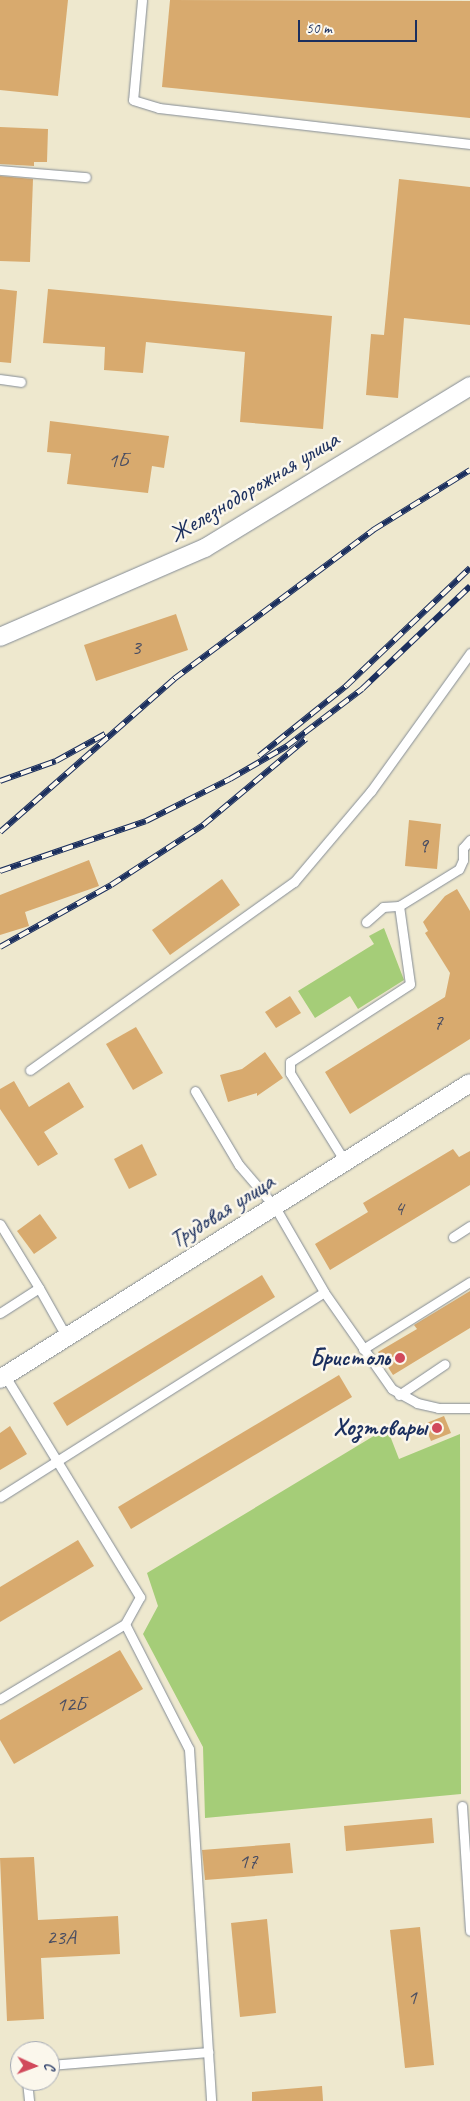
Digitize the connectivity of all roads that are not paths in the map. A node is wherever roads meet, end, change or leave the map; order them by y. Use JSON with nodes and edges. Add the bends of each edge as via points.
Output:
{"nodes":[{"id":1,"x":142,"y":0,"type":"edge"},
{"id":2,"x":470,"y":144,"type":"edge"},
{"id":3,"x":0,"y":170,"type":"edge"},
{"id":4,"x":86,"y":177,"type":"dead end"},
{"id":5,"x":0,"y":379,"type":"edge"},
{"id":6,"x":21,"y":382,"type":"dead end"},
{"id":7,"x":470,"y":386,"type":"edge"},
{"id":8,"x":0,"y":637,"type":"edge"},
{"id":9,"x":470,"y":653,"type":"edge"},
{"id":10,"x":470,"y":840,"type":"edge"},
{"id":11,"x":399,"y":906,"type":"junction"},
{"id":12,"x":366,"y":922,"type":"dead end"},
{"id":13,"x":30,"y":1070,"type":"dead end"},
{"id":14,"x":470,"y":1083,"type":"edge"},
{"id":15,"x":195,"y":1091,"type":"dead end"},
{"id":16,"x":344,"y":1160,"type":"junction"},
{"id":17,"x":275,"y":1207,"type":"junction"},
{"id":18,"x":0,"y":1224,"type":"edge"},
{"id":19,"x":470,"y":1226,"type":"edge"},
{"id":20,"x":453,"y":1237,"type":"dead end"},
{"id":21,"x":470,"y":1282,"type":"edge"},
{"id":22,"x":39,"y":1288,"type":"junction"},
{"id":23,"x":324,"y":1292,"type":"junction"},
{"id":24,"x":0,"y":1313,"type":"edge"},
{"id":25,"x":66,"y":1336,"type":"junction"},
{"id":26,"x":363,"y":1349,"type":"junction"},
{"id":27,"x":445,"y":1364,"type":"dead end"},
{"id":28,"x":3,"y":1377,"type":"edge"},
{"id":29,"x":399,"y":1395,"type":"junction"},
{"id":30,"x":470,"y":1408,"type":"edge"},
{"id":31,"x":56,"y":1461,"type":"junction"},
{"id":32,"x":0,"y":1497,"type":"edge"},
{"id":33,"x":125,"y":1624,"type":"junction"},
{"id":34,"x":0,"y":1698,"type":"edge"},
{"id":35,"x":467,"y":1806,"type":"edge"},
{"id":36,"x":470,"y":1931,"type":"edge"},
{"id":37,"x":208,"y":2052,"type":"junction"},
{"id":38,"x":60,"y":2064,"type":"edge"},
{"id":39,"x":211,"y":2101,"type":"edge"}],
"edges":[{"from":1,"to":2,"type":"lane","via":[[133,100],[159,108]]},
{"from":3,"to":4,"type":"lane"},
{"from":5,"to":6,"type":"lane"},
{"from":7,"to":8,"type":"street","name":"Железнодорожная улица","via":[[205,548]]},
{"from":9,"to":13,"type":"lane","via":[[371,791],[294,882]]},
{"from":10,"to":11,"type":"lane","via":[[462,848],[463,860],[459,868]]},
{"from":11,"to":12,"type":"lane","via":[[383,907]]},
{"from":11,"to":16,"type":"lane","via":[[410,984],[290,1062],[290,1073]]},
{"from":14,"to":16,"type":"street","name":"Трудовая улица"},
{"from":15,"to":17,"type":"lane","via":[[239,1165]]},
{"from":16,"to":17,"type":"street","name":"Трудовая улица"},
{"from":17,"to":23,"type":"lane"},
{"from":17,"to":25,"type":"street","name":"Трудовая улица"},
{"from":18,"to":22,"type":"lane"},
{"from":19,"to":20,"type":"lane"},
{"from":21,"to":26,"type":"lane"},
{"from":22,"to":24,"type":"lane"},
{"from":22,"to":25,"type":"lane"},
{"from":23,"to":26,"type":"lane"},
{"from":23,"to":31,"type":"lane"},
{"from":25,"to":28,"type":"street","name":"Трудовая улица"},
{"from":26,"to":29,"type":"lane"},
{"from":27,"to":29,"type":"lane"},
{"from":28,"to":31,"type":"lane"},
{"from":29,"to":30,"type":"lane","via":[[438,1408]]},
{"from":31,"to":32,"type":"lane"},
{"from":31,"to":33,"type":"lane","via":[[140,1597]]},
{"from":33,"to":34,"type":"lane"},
{"from":33,"to":37,"type":"lane","via":[[189,1749]]},
{"from":35,"to":36,"type":"lane"},
{"from":37,"to":38,"type":"lane"},
{"from":37,"to":39,"type":"lane"}]}
